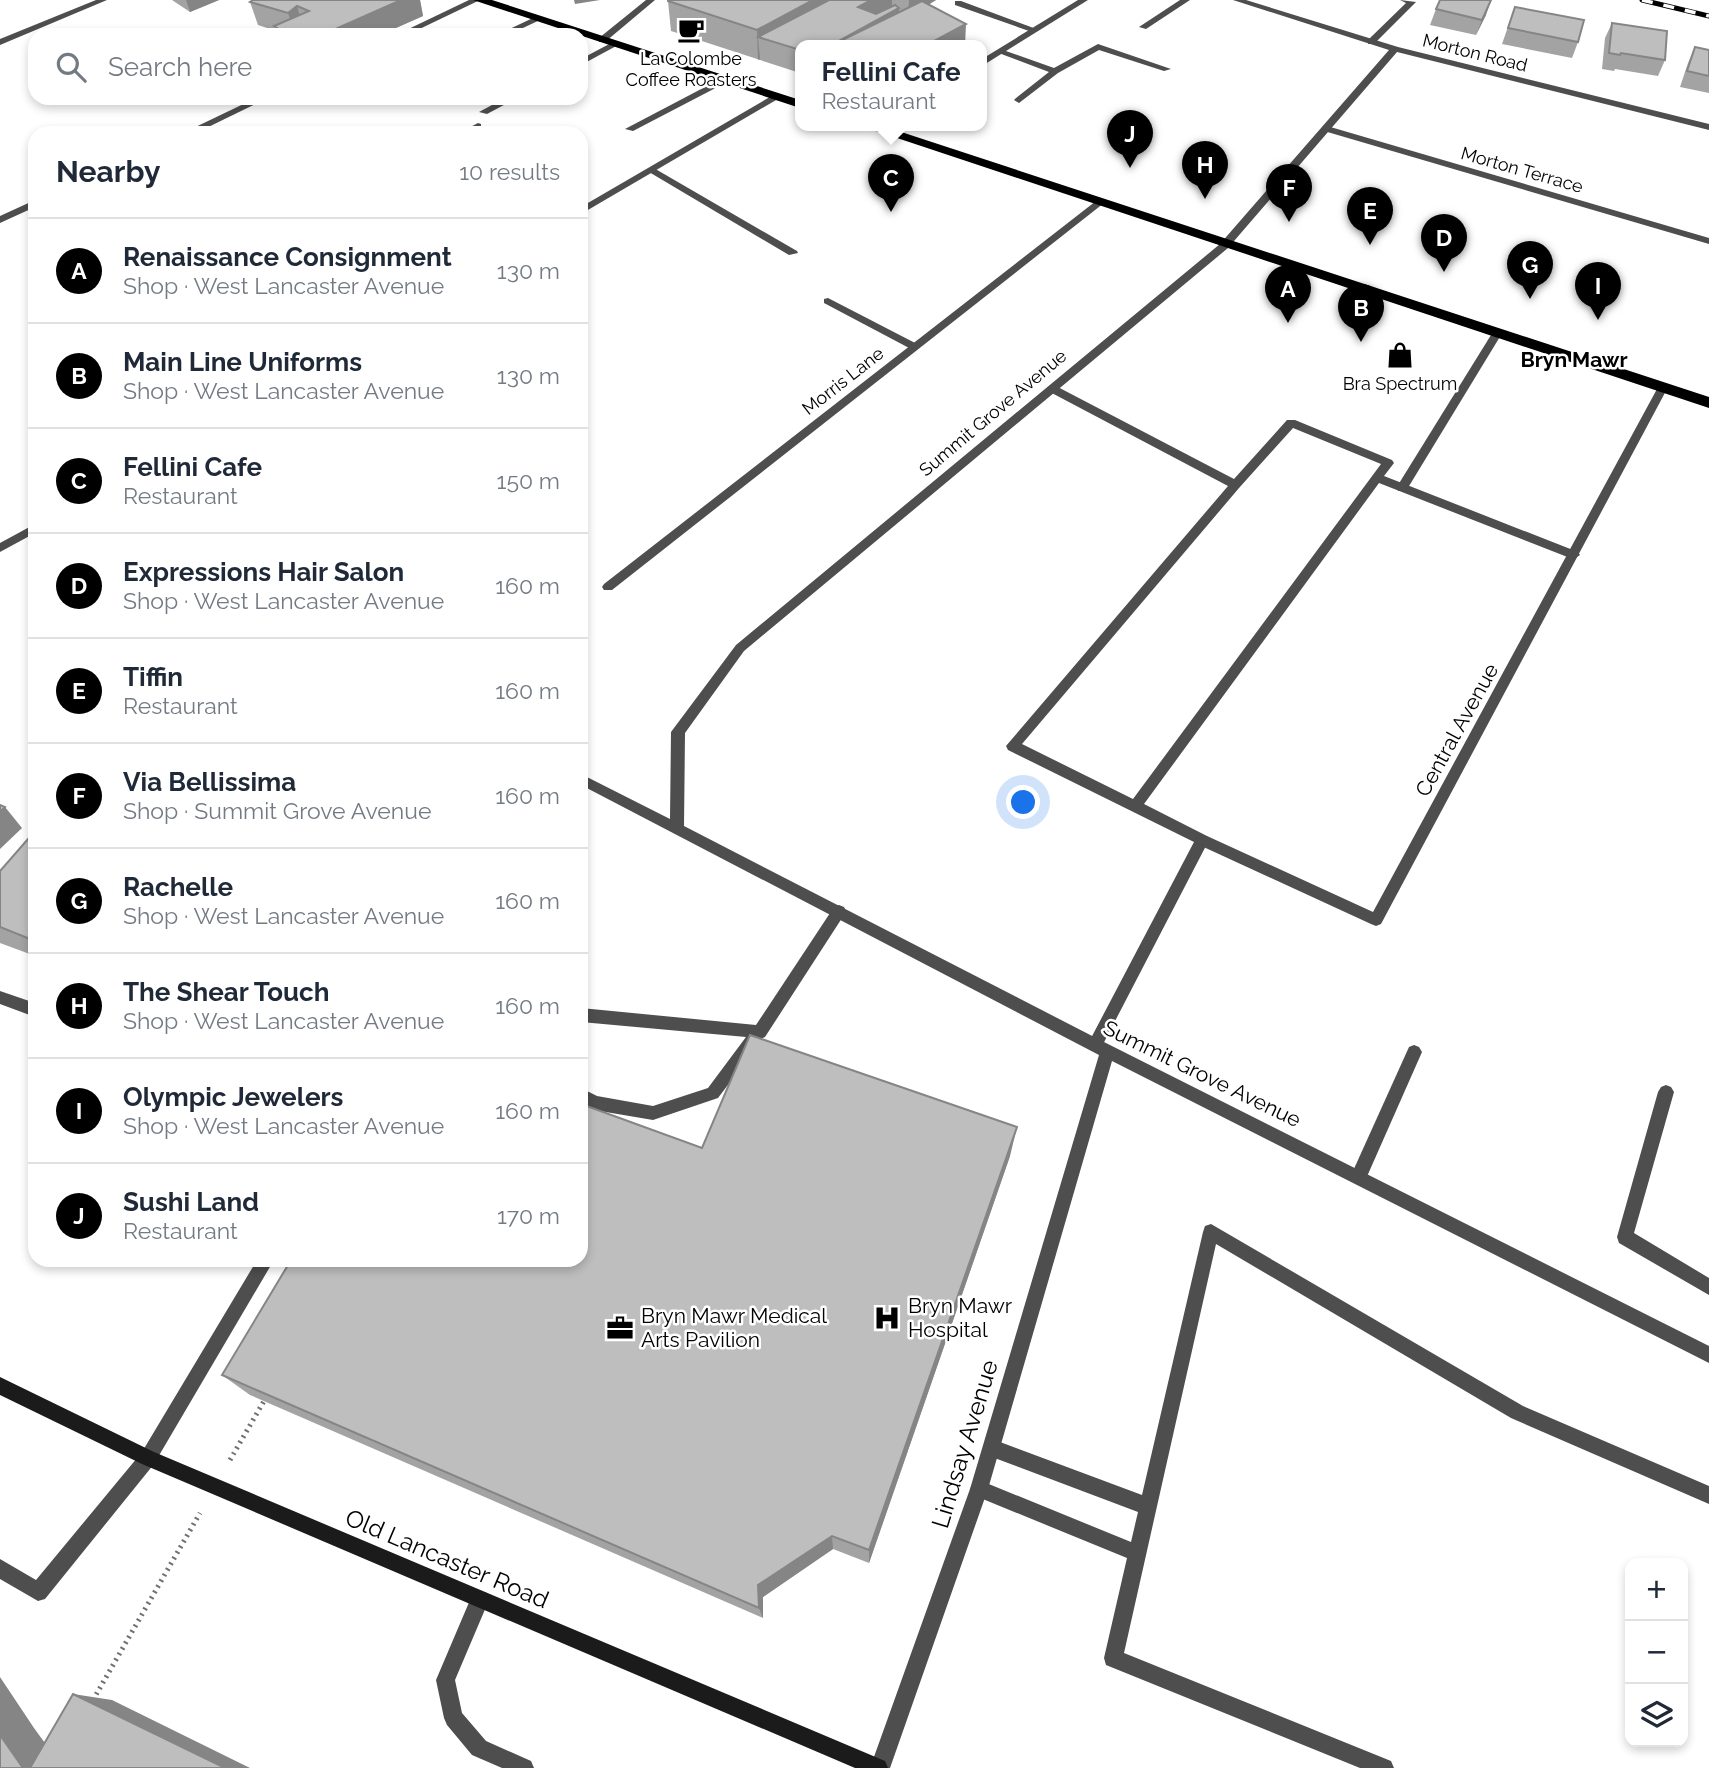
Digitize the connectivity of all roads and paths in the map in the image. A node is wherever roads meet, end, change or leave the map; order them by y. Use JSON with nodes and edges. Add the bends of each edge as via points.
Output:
{"nodes":[{"id":1,"x":103,"y":0,"type":"edge"},
{"id":2,"x":477,"y":0,"type":"edge"},
{"id":3,"x":651,"y":0,"type":"edge"},
{"id":4,"x":1084,"y":0,"type":"edge"},
{"id":5,"x":1186,"y":0,"type":"edge"},
{"id":6,"x":1237,"y":0,"type":"edge"},
{"id":7,"x":1404,"y":0,"type":"edge"},
{"id":8,"x":958,"y":3,"type":"dead end"},
{"id":9,"x":538,"y":19,"type":"junction"},
{"id":10,"x":1143,"y":27,"type":"dead end"},
{"id":11,"x":34,"y":28,"type":"edge"},
{"id":12,"x":415,"y":28,"type":"edge"},
{"id":13,"x":517,"y":28,"type":"edge"},
{"id":14,"x":565,"y":28,"type":"edge"},
{"id":15,"x":1035,"y":30,"type":"junction"},
{"id":16,"x":28,"y":31,"type":"edge"},
{"id":17,"x":588,"y":35,"type":"edge"},
{"id":18,"x":602,"y":40,"type":"junction"},
{"id":19,"x":0,"y":42,"type":"edge"},
{"id":20,"x":1371,"y":42,"type":"junction"},
{"id":21,"x":616,"y":44,"type":"junction"},
{"id":22,"x":1395,"y":49,"type":"junction"},
{"id":23,"x":1000,"y":52,"type":"junction"},
{"id":24,"x":588,"y":58,"type":"edge"},
{"id":25,"x":987,"y":60,"type":"edge"},
{"id":26,"x":1167,"y":69,"type":"dead end"},
{"id":27,"x":1055,"y":71,"type":"junction"},
{"id":28,"x":726,"y":79,"type":"junction"},
{"id":29,"x":778,"y":96,"type":"junction"},
{"id":30,"x":1019,"y":100,"type":"dead end"},
{"id":31,"x":795,"y":102,"type":"edge"},
{"id":32,"x":248,"y":105,"type":"edge"},
{"id":33,"x":499,"y":105,"type":"edge"},
{"id":34,"x":484,"y":113,"type":"dead end"},
{"id":35,"x":202,"y":126,"type":"edge"},
{"id":36,"x":1709,"y":127,"type":"edge"},
{"id":37,"x":1327,"y":129,"type":"junction"},
{"id":38,"x":630,"y":130,"type":"dead end"},
{"id":39,"x":886,"y":131,"type":"edge"},
{"id":40,"x":652,"y":170,"type":"junction"},
{"id":41,"x":1099,"y":204,"type":"junction"},
{"id":42,"x":28,"y":207,"type":"edge"},
{"id":43,"x":588,"y":207,"type":"edge"},
{"id":44,"x":0,"y":220,"type":"edge"},
{"id":45,"x":1709,"y":241,"type":"edge"},
{"id":46,"x":1224,"y":246,"type":"junction"},
{"id":47,"x":793,"y":253,"type":"dead end"},
{"id":48,"x":828,"y":301,"type":"dead end"},
{"id":49,"x":1496,"y":335,"type":"junction"},
{"id":50,"x":915,"y":347,"type":"junction"},
{"id":51,"x":1052,"y":388,"type":"junction"},
{"id":52,"x":1662,"y":389,"type":"junction"},
{"id":53,"x":1709,"y":404,"type":"edge"},
{"id":54,"x":1377,"y":478,"type":"junction"},
{"id":55,"x":1236,"y":485,"type":"junction"},
{"id":56,"x":1402,"y":488,"type":"junction"},
{"id":57,"x":28,"y":531,"type":"edge"},
{"id":58,"x":0,"y":548,"type":"edge"},
{"id":59,"x":1574,"y":555,"type":"junction"},
{"id":60,"x":608,"y":587,"type":"dead end"},
{"id":61,"x":588,"y":783,"type":"edge"},
{"id":62,"x":1135,"y":806,"type":"junction"},
{"id":63,"x":677,"y":828,"type":"junction"},
{"id":64,"x":1202,"y":840,"type":"junction"},
{"id":65,"x":839,"y":911,"type":"junction"},
{"id":66,"x":0,"y":997,"type":"edge"},
{"id":67,"x":28,"y":1007,"type":"edge"},
{"id":68,"x":588,"y":1016,"type":"edge"},
{"id":69,"x":760,"y":1032,"type":"junction"},
{"id":70,"x":1102,"y":1047,"type":"junction"},
{"id":71,"x":1414,"y":1052,"type":"dead end"},
{"id":72,"x":1666,"y":1091,"type":"dead end"},
{"id":73,"x":588,"y":1099,"type":"edge"},
{"id":74,"x":1359,"y":1176,"type":"junction"},
{"id":75,"x":262,"y":1267,"type":"edge"},
{"id":76,"x":1709,"y":1287,"type":"edge"},
{"id":77,"x":1709,"y":1354,"type":"edge"},
{"id":78,"x":0,"y":1386,"type":"edge"},
{"id":79,"x":264,"y":1401,"type":"edge"},
{"id":80,"x":992,"y":1448,"type":"junction"},
{"id":81,"x":148,"y":1458,"type":"junction"},
{"id":82,"x":223,"y":1473,"type":"dead end"},
{"id":83,"x":979,"y":1489,"type":"junction"},
{"id":84,"x":1709,"y":1495,"type":"edge"},
{"id":85,"x":1149,"y":1507,"type":"junction"},
{"id":86,"x":202,"y":1509,"type":"dead end"},
{"id":87,"x":1138,"y":1554,"type":"junction"},
{"id":88,"x":0,"y":1568,"type":"edge"},
{"id":89,"x":480,"y":1600,"type":"junction"},
{"id":90,"x":92,"y":1702,"type":"edge"},
{"id":91,"x":524,"y":1768,"type":"edge"},
{"id":92,"x":879,"y":1768,"type":"edge"},
{"id":93,"x":1384,"y":1768,"type":"edge"}],
"edges":[{"from":1,"to":11,"type":"street"},
{"from":2,"to":9,"type":"highway"},
{"from":2,"to":12,"type":"street"},
{"from":3,"to":18,"type":"street"},
{"from":4,"to":15,"type":"street"},
{"from":5,"to":10,"type":"street"},
{"from":6,"to":20,"type":"street","name":"Morton Road"},
{"from":7,"to":20,"type":"street","via":[[1412,2]]},
{"from":8,"to":15,"type":"street"},
{"from":9,"to":13,"type":"street"},
{"from":9,"to":14,"type":"highway"},
{"from":15,"to":23,"type":"street"},
{"from":16,"to":19,"type":"street"},
{"from":17,"to":18,"type":"highway"},
{"from":18,"to":21,"type":"highway"},
{"from":20,"to":22,"type":"street","name":"Morton Road"},
{"from":21,"to":24,"type":"street"},
{"from":21,"to":28,"type":"highway"},
{"from":22,"to":36,"type":"street","name":"Morton Road"},
{"from":22,"to":37,"type":"street","name":"Summit Grove Avenue"},
{"from":23,"to":25,"type":"street"},
{"from":23,"to":27,"type":"street"},
{"from":26,"to":27,"type":"street","via":[[1098,47]]},
{"from":27,"to":30,"type":"street"},
{"from":28,"to":29,"type":"highway"},
{"from":28,"to":38,"type":"street"},
{"from":29,"to":31,"type":"highway"},
{"from":29,"to":40,"type":"street"},
{"from":32,"to":35,"type":"street"},
{"from":33,"to":34,"type":"street"},
{"from":37,"to":45,"type":"street","name":"Morton Terrace"},
{"from":37,"to":46,"type":"street","name":"Summit Grove Avenue"},
{"from":39,"to":41,"type":"highway"},
{"from":40,"to":43,"type":"street"},
{"from":40,"to":47,"type":"street"},
{"from":41,"to":46,"type":"highway"},
{"from":41,"to":50,"type":"street","name":"Morris Lane"},
{"from":42,"to":44,"type":"street"},
{"from":46,"to":49,"type":"highway"},
{"from":46,"to":51,"type":"street","name":"Summit Grove Avenue"},
{"from":48,"to":50,"type":"street"},
{"from":49,"to":52,"type":"highway"},
{"from":49,"to":56,"type":"street"},
{"from":50,"to":60,"type":"street","name":"Morris Lane"},
{"from":51,"to":55,"type":"street"},
{"from":51,"to":63,"type":"street","name":"Summit Grove Avenue","via":[[740,648],[678,732]]},
{"from":52,"to":53,"type":"highway"},
{"from":52,"to":59,"type":"street","name":"Central Avenue"},
{"from":54,"to":55,"type":"street","via":[[1388,463],[1291,423]]},
{"from":54,"to":56,"type":"street"},
{"from":54,"to":62,"type":"street"},
{"from":55,"to":62,"type":"street","via":[[1013,746]]},
{"from":56,"to":59,"type":"street"},
{"from":57,"to":58,"type":"street"},
{"from":59,"to":64,"type":"street","name":"Central Avenue","via":[[1376,920]]},
{"from":61,"to":63,"type":"street","name":"Summit Grove Avenue"},
{"from":62,"to":64,"type":"street"},
{"from":63,"to":65,"type":"street","name":"Summit Grove Avenue"},
{"from":64,"to":70,"type":"street","name":"Lindsay Avenue"},
{"from":65,"to":69,"type":"street"},
{"from":65,"to":70,"type":"street","name":"Summit Grove Avenue"},
{"from":66,"to":67,"type":"street"},
{"from":68,"to":69,"type":"street"},
{"from":69,"to":73,"type":"street","via":[[713,1093],[653,1113]]},
{"from":70,"to":74,"type":"street","name":"Summit Grove Avenue"},
{"from":70,"to":80,"type":"street","name":"Lindsay Avenue"},
{"from":71,"to":74,"type":"street"},
{"from":72,"to":76,"type":"street","via":[[1625,1237]]},
{"from":74,"to":77,"type":"street","name":"Summit Grove Avenue"},
{"from":75,"to":81,"type":"street"},
{"from":78,"to":81,"type":"street","name":"Old Lancaster Road"},
{"from":79,"to":82,"type":"path"},
{"from":80,"to":83,"type":"street","name":"Lindsay Avenue"},
{"from":80,"to":85,"type":"street"},
{"from":81,"to":88,"type":"street","via":[[38,1592]]},
{"from":81,"to":89,"type":"street","name":"Old Lancaster Road"},
{"from":83,"to":87,"type":"street"},
{"from":83,"to":92,"type":"street","name":"Lindsay Avenue"},
{"from":84,"to":85,"type":"street","via":[[1517,1412],[1211,1232]]},
{"from":85,"to":87,"type":"street"},
{"from":86,"to":90,"type":"path"},
{"from":87,"to":93,"type":"street","via":[[1114,1658]]},
{"from":89,"to":91,"type":"street","via":[[445,1680],[454,1718],[479,1748]]},
{"from":89,"to":92,"type":"street","name":"Old Lancaster Road"}]}
